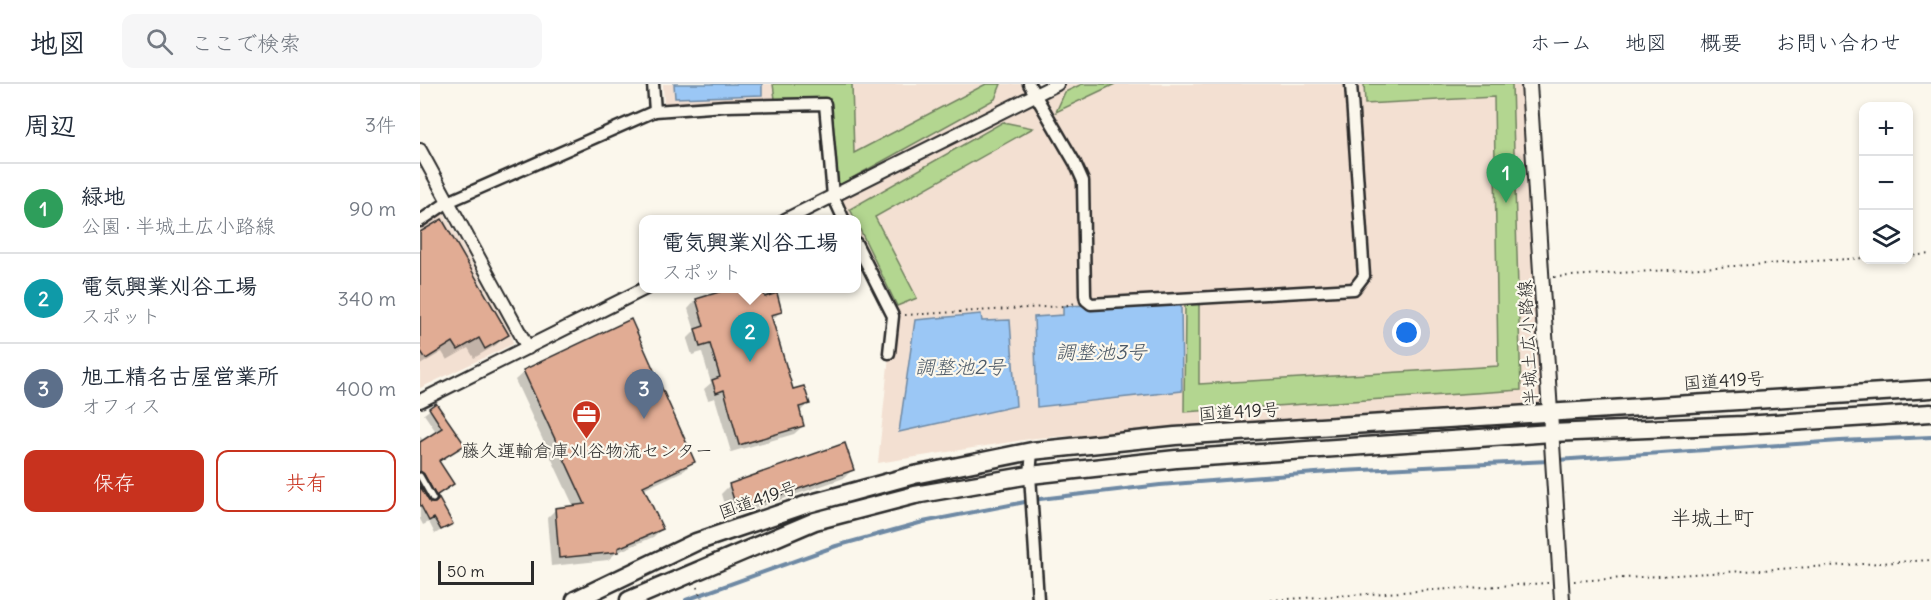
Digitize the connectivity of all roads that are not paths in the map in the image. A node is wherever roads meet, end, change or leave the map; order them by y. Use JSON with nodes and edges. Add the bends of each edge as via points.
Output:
{"nodes":[{"id":1,"x":653,"y":84,"type":"edge"},
{"id":2,"x":1057,"y":84,"type":"edge"},
{"id":3,"x":1352,"y":84,"type":"edge"},
{"id":4,"x":1529,"y":84,"type":"edge"},
{"id":5,"x":1033,"y":89,"type":"edge"},
{"id":6,"x":655,"y":111,"type":"junction"},
{"id":7,"x":420,"y":150,"type":"edge"},
{"id":8,"x":833,"y":196,"type":"junction"},
{"id":9,"x":448,"y":202,"type":"junction"},
{"id":10,"x":793,"y":215,"type":"edge"},
{"id":11,"x":842,"y":215,"type":"edge"},
{"id":12,"x":420,"y":221,"type":"edge"},
{"id":13,"x":861,"y":253,"type":"edge"},
{"id":14,"x":639,"y":292,"type":"edge"},
{"id":15,"x":528,"y":348,"type":"junction"},
{"id":16,"x":889,"y":353,"type":"dead end"},
{"id":17,"x":1931,"y":389,"type":"edge"},
{"id":18,"x":420,"y":401,"type":"edge"},
{"id":19,"x":1550,"y":412,"type":"junction"},
{"id":20,"x":1931,"y":413,"type":"edge"},
{"id":21,"x":1551,"y":432,"type":"junction"},
{"id":22,"x":1032,"y":451,"type":"junction"},
{"id":23,"x":1030,"y":475,"type":"junction"},
{"id":24,"x":420,"y":476,"type":"edge"},
{"id":25,"x":433,"y":499,"type":"dead end"},
{"id":26,"x":575,"y":600,"type":"edge"},
{"id":27,"x":629,"y":600,"type":"edge"},
{"id":28,"x":1038,"y":600,"type":"edge"},
{"id":29,"x":1562,"y":600,"type":"edge"}],
"edges":[{"from":1,"to":6,"type":"street"},
{"from":2,"to":5,"type":"street"},
{"from":3,"to":5,"type":"street","via":[[1364,276],[1354,289],[1091,304],[1086,300],[1083,182]]},
{"from":4,"to":19,"type":"main road","name":"半城土広小路線"},
{"from":5,"to":8,"type":"street"},
{"from":6,"to":8,"type":"street","via":[[825,104]]},
{"from":6,"to":9,"type":"street"},
{"from":7,"to":9,"type":"street"},
{"from":8,"to":10,"type":"street"},
{"from":8,"to":11,"type":"street"},
{"from":9,"to":12,"type":"street"},
{"from":9,"to":15,"type":"street"},
{"from":13,"to":16,"type":"street","via":[[893,316]]},
{"from":14,"to":15,"type":"street"},
{"from":15,"to":18,"type":"street"},
{"from":17,"to":19,"type":"highway","name":"国道419号"},
{"from":19,"to":21,"type":"main road","name":"半城土広小路線"},
{"from":19,"to":22,"type":"highway","name":"国道419号","via":[[1175,436]]},
{"from":20,"to":21,"type":"highway"},
{"from":21,"to":23,"type":"highway","via":[[1176,459]]},
{"from":21,"to":29,"type":"main road","name":"半城土広小路線"},
{"from":22,"to":23,"type":"street"},
{"from":22,"to":26,"type":"highway","name":"国道419号","via":[[914,475],[808,504],[696,542]]},
{"from":23,"to":27,"type":"highway","via":[[915,495],[815,521]]},
{"from":23,"to":28,"type":"street"},
{"from":24,"to":25,"type":"lane"}]}
